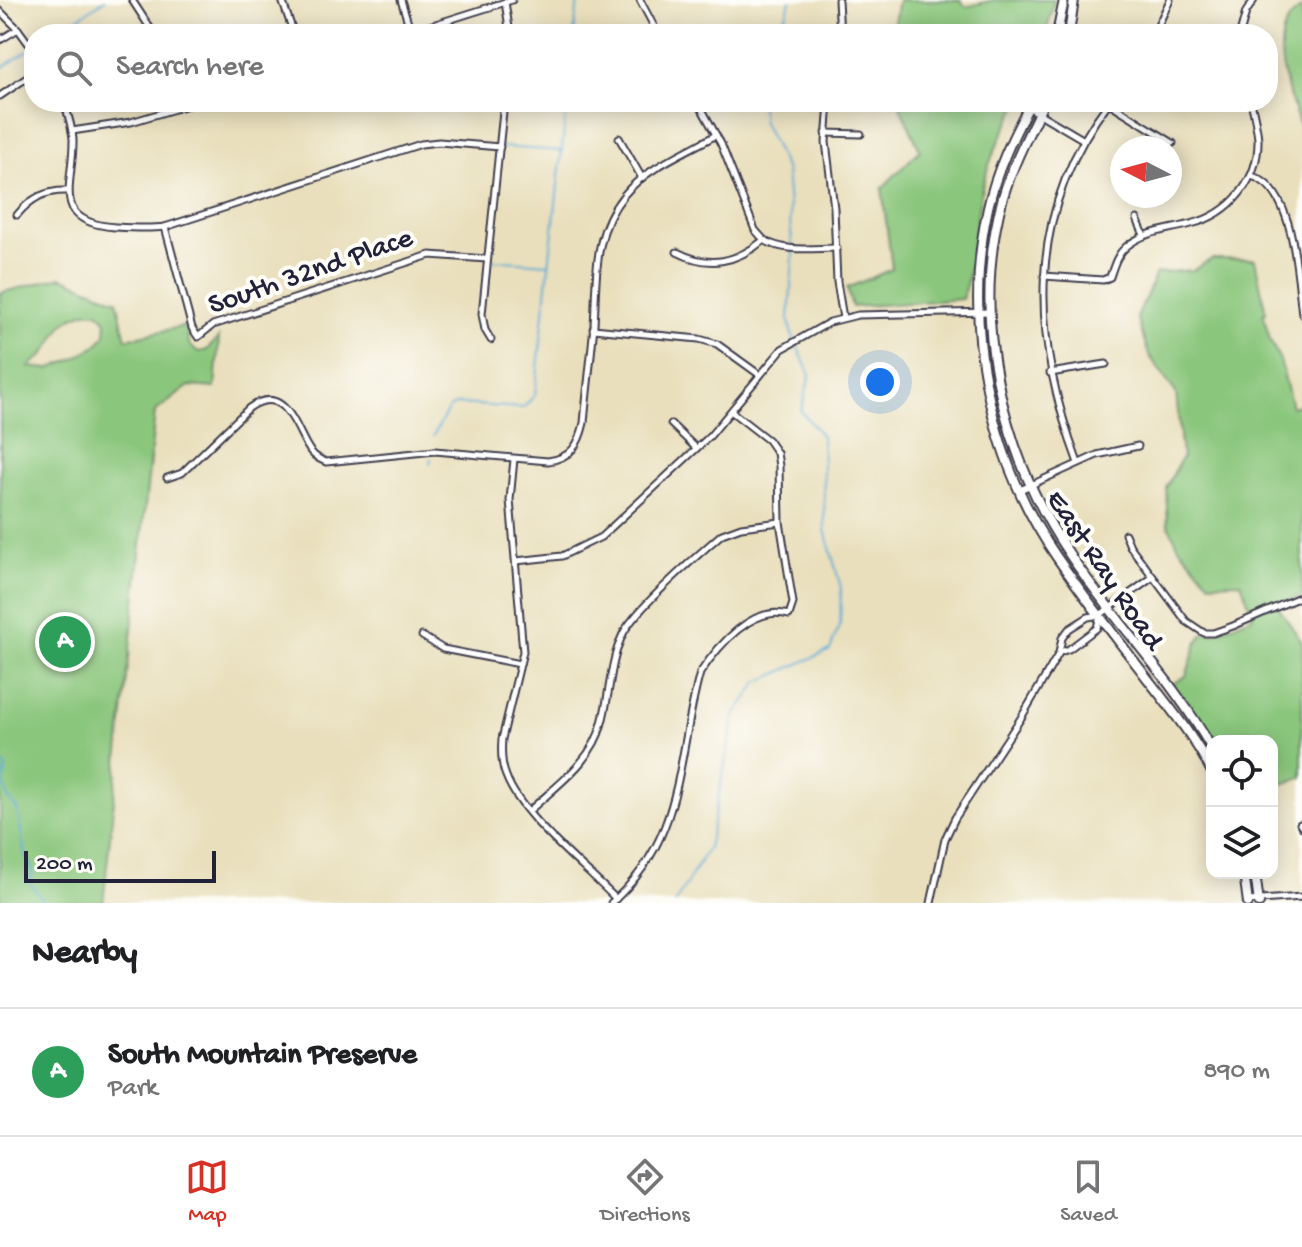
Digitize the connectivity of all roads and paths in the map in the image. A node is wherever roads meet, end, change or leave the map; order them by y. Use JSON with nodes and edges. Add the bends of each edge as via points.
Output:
{"nodes":[{"id":1,"x":132,"y":0,"type":"edge"},
{"id":2,"x":282,"y":0,"type":"edge"},
{"id":3,"x":401,"y":0,"type":"edge"},
{"id":4,"x":640,"y":0,"type":"edge"},
{"id":5,"x":838,"y":0,"type":"edge"},
{"id":6,"x":1064,"y":0,"type":"edge"},
{"id":7,"x":1074,"y":0,"type":"edge"},
{"id":8,"x":1170,"y":0,"type":"edge"},
{"id":9,"x":1254,"y":0,"type":"edge"},
{"id":10,"x":509,"y":1,"type":"edge"},
{"id":11,"x":0,"y":11,"type":"edge"},
{"id":12,"x":148,"y":24,"type":"edge"},
{"id":13,"x":290,"y":24,"type":"edge"},
{"id":14,"x":408,"y":24,"type":"edge"},
{"id":15,"x":436,"y":24,"type":"edge"},
{"id":16,"x":510,"y":24,"type":"edge"},
{"id":17,"x":653,"y":24,"type":"edge"},
{"id":18,"x":839,"y":24,"type":"edge"},
{"id":19,"x":1059,"y":24,"type":"edge"},
{"id":20,"x":1070,"y":24,"type":"edge"},
{"id":21,"x":1159,"y":24,"type":"edge"},
{"id":22,"x":1243,"y":24,"type":"edge"},
{"id":23,"x":18,"y":29,"type":"junction"},
{"id":24,"x":24,"y":36,"type":"edge"},
{"id":25,"x":0,"y":40,"type":"edge"},
{"id":26,"x":24,"y":80,"type":"edge"},
{"id":27,"x":0,"y":96,"type":"edge"},
{"id":28,"x":67,"y":112,"type":"edge"},
{"id":29,"x":164,"y":112,"type":"edge"},
{"id":30,"x":503,"y":112,"type":"edge"},
{"id":31,"x":703,"y":112,"type":"edge"},
{"id":32,"x":828,"y":112,"type":"edge"},
{"id":33,"x":1026,"y":112,"type":"edge"},
{"id":34,"x":1102,"y":112,"type":"edge"},
{"id":35,"x":1125,"y":112,"type":"edge"},
{"id":36,"x":1253,"y":112,"type":"edge"},
{"id":37,"x":1039,"y":113,"type":"joint"},
{"id":38,"x":72,"y":131,"type":"junction"},
{"id":39,"x":826,"y":133,"type":"junction"},
{"id":40,"x":861,"y":134,"type":"dead end"},
{"id":41,"x":716,"y":135,"type":"junction"},
{"id":42,"x":1162,"y":136,"type":"edge"},
{"id":43,"x":619,"y":138,"type":"dead end"},
{"id":44,"x":1084,"y":140,"type":"junction"},
{"id":45,"x":500,"y":147,"type":"junction"},
{"id":46,"x":1251,"y":176,"type":"junction"},
{"id":47,"x":642,"y":178,"type":"junction"},
{"id":48,"x":68,"y":191,"type":"junction"},
{"id":49,"x":17,"y":215,"type":"dead end"},
{"id":50,"x":1137,"y":219,"type":"dead end"},
{"id":51,"x":165,"y":227,"type":"junction"},
{"id":52,"x":1144,"y":235,"type":"junction"},
{"id":53,"x":764,"y":240,"type":"junction"},
{"id":54,"x":837,"y":248,"type":"junction"},
{"id":55,"x":677,"y":252,"type":"dead end"},
{"id":56,"x":487,"y":259,"type":"junction"},
{"id":57,"x":1044,"y":276,"type":"junction"},
{"id":58,"x":979,"y":312,"type":"junction"},
{"id":59,"x":990,"y":312,"type":"junction"},
{"id":60,"x":1302,"y":314,"type":"edge"},
{"id":61,"x":843,"y":318,"type":"junction"},
{"id":62,"x":593,"y":329,"type":"junction"},
{"id":63,"x":491,"y":340,"type":"dead end"},
{"id":64,"x":1106,"y":364,"type":"dead end"},
{"id":65,"x":1050,"y":373,"type":"junction"},
{"id":66,"x":760,"y":375,"type":"junction"},
{"id":67,"x":732,"y":412,"type":"junction"},
{"id":68,"x":671,"y":424,"type":"dead end"},
{"id":69,"x":1138,"y":446,"type":"dead end"},
{"id":70,"x":696,"y":448,"type":"junction"},
{"id":71,"x":514,"y":459,"type":"junction"},
{"id":72,"x":1078,"y":463,"type":"junction"},
{"id":73,"x":167,"y":478,"type":"dead end"},
{"id":74,"x":1030,"y":484,"type":"junction"},
{"id":75,"x":1020,"y":490,"type":"junction"},
{"id":76,"x":780,"y":522,"type":"junction"},
{"id":77,"x":1125,"y":534,"type":"dead end"},
{"id":78,"x":516,"y":561,"type":"junction"},
{"id":79,"x":1153,"y":577,"type":"junction"},
{"id":80,"x":1302,"y":596,"type":"edge"},
{"id":81,"x":1105,"y":612,"type":"junction"},
{"id":82,"x":1074,"y":626,"type":"junction"},
{"id":83,"x":422,"y":636,"type":"dead end"},
{"id":84,"x":1084,"y":638,"type":"junction"},
{"id":85,"x":1059,"y":653,"type":"junction"},
{"id":86,"x":520,"y":664,"type":"junction"},
{"id":87,"x":1206,"y":740,"type":"edge"},
{"id":88,"x":1206,"y":763,"type":"edge"},
{"id":89,"x":529,"y":811,"type":"junction"},
{"id":90,"x":1245,"y":879,"type":"edge"},
{"id":91,"x":1256,"y":879,"type":"edge"},
{"id":92,"x":1302,"y":897,"type":"edge"},
{"id":93,"x":613,"y":901,"type":"edge"},
{"id":94,"x":1248,"y":902,"type":"edge"},
{"id":95,"x":1259,"y":902,"type":"edge"},
{"id":96,"x":931,"y":903,"type":"edge"}],
"edges":[{"from":1,"to":12,"type":"street"},
{"from":2,"to":13,"type":"street"},
{"from":3,"to":14,"type":"street"},
{"from":4,"to":17,"type":"street"},
{"from":5,"to":18,"type":"street"},
{"from":6,"to":19,"type":"main road"},
{"from":7,"to":20,"type":"main road"},
{"from":8,"to":21,"type":"street"},
{"from":9,"to":22,"type":"street"},
{"from":10,"to":15,"type":"street"},
{"from":10,"to":16,"type":"street"},
{"from":11,"to":23,"type":"street"},
{"from":23,"to":24,"type":"street"},
{"from":23,"to":25,"type":"street"},
{"from":26,"to":27,"type":"street"},
{"from":28,"to":38,"type":"street"},
{"from":29,"to":38,"type":"street"},
{"from":30,"to":45,"type":"street"},
{"from":31,"to":41,"type":"street"},
{"from":32,"to":39,"type":"street"},
{"from":33,"to":58,"type":"main road","name":"East Ray Road","via":[[988,210]]},
{"from":34,"to":44,"type":"street"},
{"from":35,"to":42,"type":"street"},
{"from":36,"to":46,"type":"street","via":[[1258,139]]},
{"from":37,"to":44,"type":"street"},
{"from":37,"to":59,"type":"main road","name":"East Ray Road","via":[[1003,198]]},
{"from":38,"to":48,"type":"street"},
{"from":39,"to":40,"type":"street"},
{"from":39,"to":54,"type":"street"},
{"from":41,"to":47,"type":"street"},
{"from":41,"to":53,"type":"street","via":[[755,230]]},
{"from":43,"to":47,"type":"street"},
{"from":44,"to":57,"type":"street","via":[[1058,197]]},
{"from":45,"to":51,"type":"street","via":[[421,144]]},
{"from":45,"to":56,"type":"street"},
{"from":46,"to":52,"type":"street","via":[[1238,197],[1204,221]]},
{"from":46,"to":60,"type":"street","via":[[1274,189],[1283,207]]},
{"from":47,"to":62,"type":"street","via":[[625,194],[605,229],[597,254]]},
{"from":48,"to":49,"type":"street","via":[[38,196]]},
{"from":48,"to":51,"type":"street","via":[[76,214],[96,226]]},
{"from":50,"to":52,"type":"street"},
{"from":51,"to":56,"type":"street","name":"South 32nd Place","via":[[198,337],[213,325],[430,255]]},
{"from":52,"to":57,"type":"street","via":[[1125,247],[1110,277],[1103,280]]},
{"from":53,"to":54,"type":"street","via":[[787,248]]},
{"from":53,"to":55,"type":"street","via":[[725,261],[690,259]]},
{"from":54,"to":61,"type":"street"},
{"from":56,"to":63,"type":"street","via":[[482,324]]},
{"from":57,"to":65,"type":"street"},
{"from":58,"to":59,"type":"street"},
{"from":58,"to":61,"type":"street"},
{"from":58,"to":75,"type":"main road","name":"East Ray Road","via":[[987,385]]},
{"from":59,"to":74,"type":"main road","name":"East Ray Road","via":[[1003,405]]},
{"from":61,"to":66,"type":"street","via":[[782,349]]},
{"from":62,"to":66,"type":"street","via":[[699,339],[717,344]]},
{"from":62,"to":71,"type":"street","via":[[581,438],[560,459]]},
{"from":64,"to":65,"type":"street"},
{"from":65,"to":72,"type":"street"},
{"from":66,"to":67,"type":"street"},
{"from":67,"to":70,"type":"street"},
{"from":67,"to":76,"type":"street","via":[[777,453]]},
{"from":68,"to":70,"type":"street"},
{"from":69,"to":72,"type":"street"},
{"from":70,"to":78,"type":"street","via":[[601,537],[562,556]]},
{"from":71,"to":73,"type":"street","via":[[426,451],[326,462],[307,448],[288,410],[271,402],[249,408],[182,473]]},
{"from":71,"to":78,"type":"street","via":[[510,500]]},
{"from":72,"to":74,"type":"street"},
{"from":74,"to":75,"type":"street"},
{"from":74,"to":81,"type":"main road","name":"East Ray Road"},
{"from":75,"to":81,"type":"main road","name":"East Ray Road","via":[[1054,553]]},
{"from":76,"to":89,"type":"street","via":[[722,534],[632,620],[618,645],[596,741],[586,758]]},
{"from":76,"to":93,"type":"street","via":[[793,603],[789,615],[756,616],[700,673],[670,815],[652,855]]},
{"from":77,"to":79,"type":"street"},
{"from":78,"to":86,"type":"street","via":[[523,637]]},
{"from":79,"to":80,"type":"street","via":[[1186,621],[1204,633]]},
{"from":79,"to":81,"type":"street"},
{"from":81,"to":82,"type":"street"},
{"from":81,"to":84,"type":"street"},
{"from":81,"to":87,"type":"main road","name":"East Ray Road"},
{"from":81,"to":88,"type":"main road","name":"East Ray Road"},
{"from":82,"to":84,"type":"street"},
{"from":82,"to":85,"type":"street","via":[[1062,638]]},
{"from":83,"to":86,"type":"street","via":[[443,649]]},
{"from":84,"to":85,"type":"street"},
{"from":85,"to":96,"type":"street","via":[[955,818]]},
{"from":86,"to":89,"type":"street","via":[[501,751],[509,783]]},
{"from":89,"to":93,"type":"street"},
{"from":90,"to":94,"type":"main road"},
{"from":91,"to":95,"type":"main road"},
{"from":92,"to":95,"type":"street"},
{"from":94,"to":95,"type":"street"}]}
